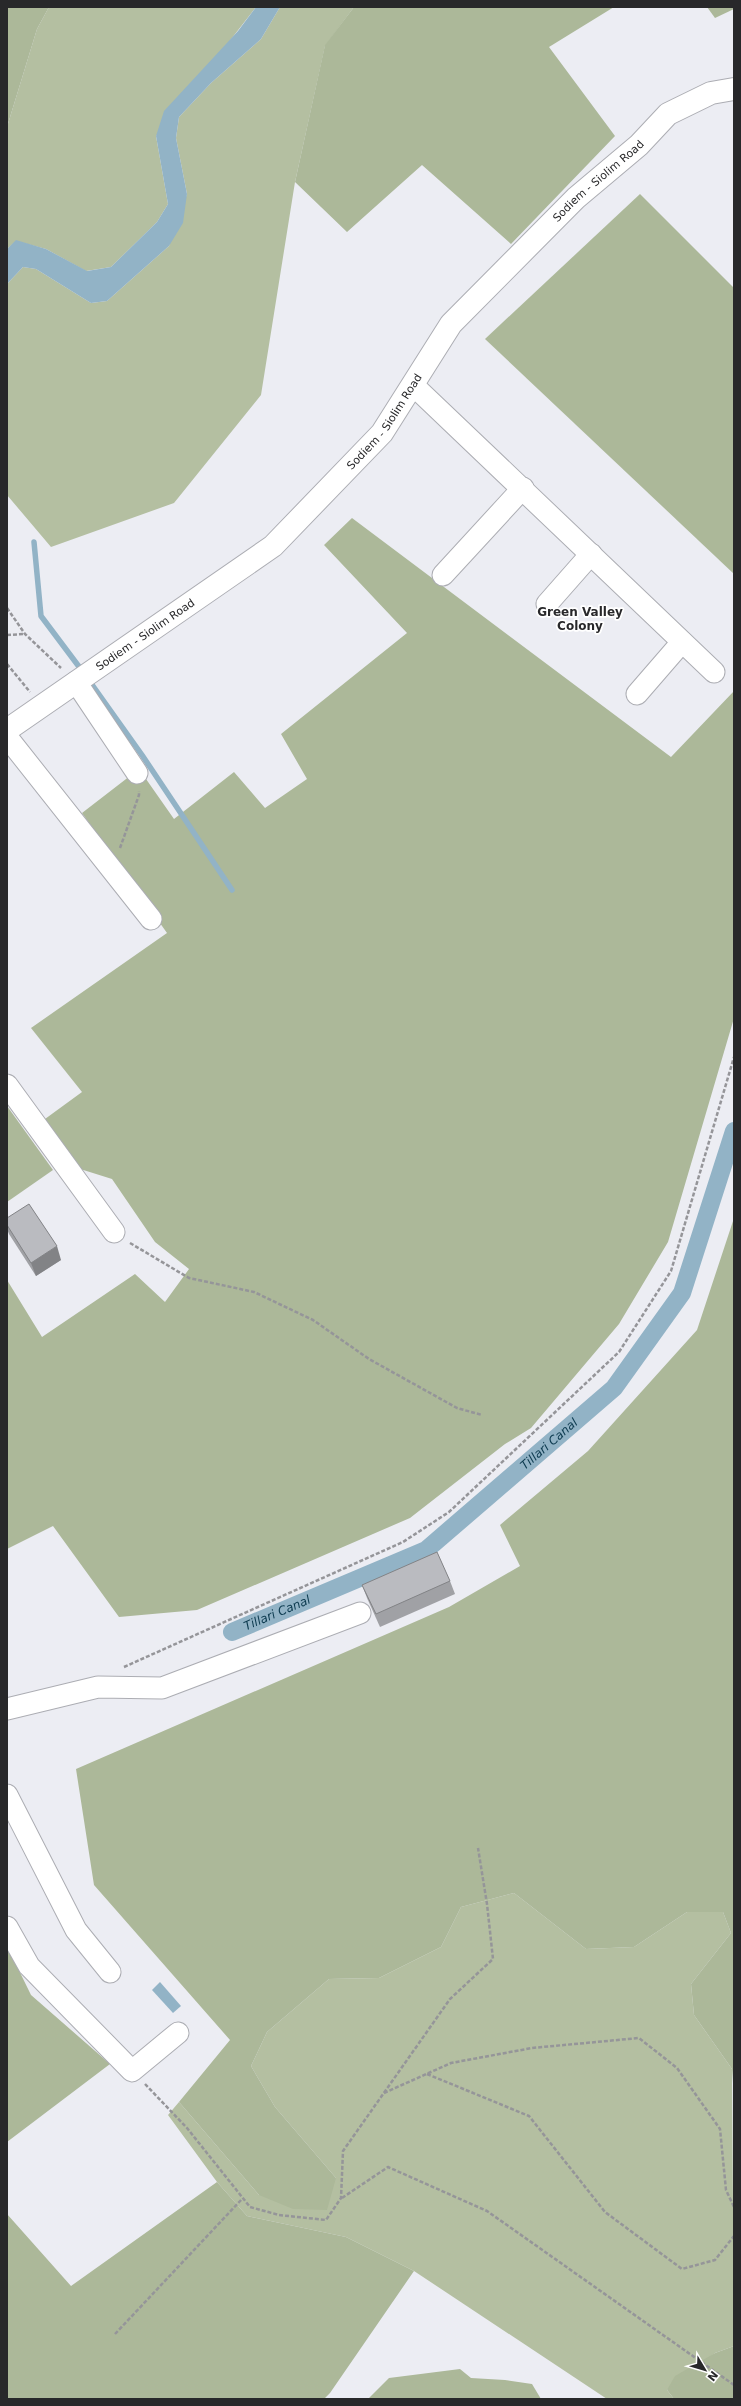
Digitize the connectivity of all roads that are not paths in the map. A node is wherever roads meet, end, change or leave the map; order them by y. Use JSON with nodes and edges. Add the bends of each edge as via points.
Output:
{"nodes":[{"id":1,"x":734,"y":89,"type":"edge"},
{"id":2,"x":413,"y":385,"type":"junction"},
{"id":3,"x":523,"y":488,"type":"junction"},
{"id":4,"x":591,"y":554,"type":"junction"},
{"id":5,"x":443,"y":575,"type":"dead end"},
{"id":6,"x":547,"y":604,"type":"dead end"},
{"id":7,"x":682,"y":642,"type":"junction"},
{"id":8,"x":714,"y":672,"type":"dead end"},
{"id":9,"x":76,"y":682,"type":"junction"},
{"id":10,"x":637,"y":694,"type":"dead end"},
{"id":11,"x":7,"y":730,"type":"edge"},
{"id":12,"x":7,"y":737,"type":"edge"},
{"id":13,"x":137,"y":773,"type":"road end"},
{"id":14,"x":151,"y":919,"type":"dead end"},
{"id":15,"x":7,"y":1085,"type":"edge"},
{"id":16,"x":114,"y":1232,"type":"road end"},
{"id":17,"x":360,"y":1613,"type":"dead end"},
{"id":18,"x":7,"y":1709,"type":"edge"},
{"id":19,"x":9,"y":1797,"type":"edge"},
{"id":20,"x":7,"y":1926,"type":"edge"},
{"id":21,"x":110,"y":1972,"type":"dead end"},
{"id":22,"x":178,"y":2033,"type":"dead end"}],
"edges":[{"from":1,"to":2,"type":"main road","name":"Sodiem - Siolim Road","via":[[711,93],[668,114],[639,145],[576,198],[451,324]]},
{"from":2,"to":3,"type":"street"},
{"from":2,"to":9,"type":"main road","name":"Sodiem - Siolim Road","via":[[382,433],[273,546]]},
{"from":3,"to":4,"type":"street"},
{"from":3,"to":5,"type":"street"},
{"from":4,"to":6,"type":"street"},
{"from":4,"to":7,"type":"street"},
{"from":7,"to":8,"type":"street"},
{"from":7,"to":10,"type":"street"},
{"from":9,"to":11,"type":"main road","name":"Sodiem - Siolim Road"},
{"from":9,"to":13,"type":"street"},
{"from":12,"to":14,"type":"street"},
{"from":15,"to":16,"type":"street"},
{"from":17,"to":18,"type":"street","via":[[162,1688],[98,1687]]},
{"from":19,"to":21,"type":"street","via":[[76,1930]]},
{"from":20,"to":22,"type":"street","via":[[29,1966],[132,2071]]}]}
